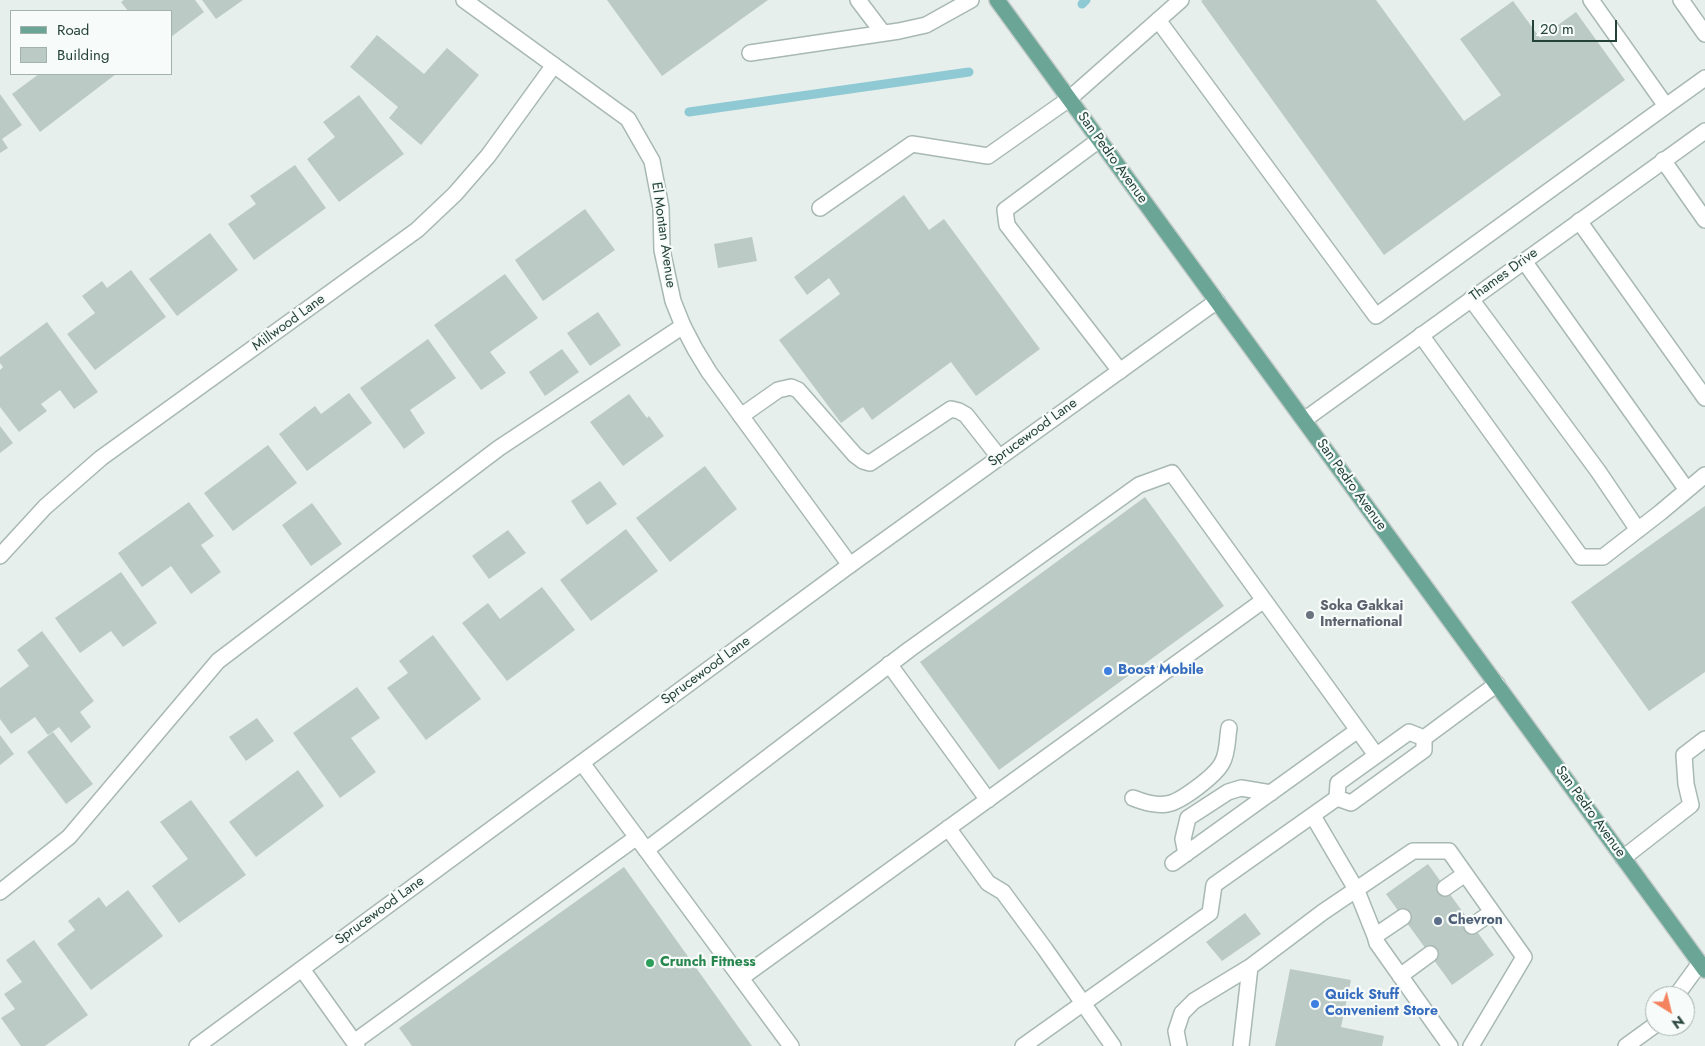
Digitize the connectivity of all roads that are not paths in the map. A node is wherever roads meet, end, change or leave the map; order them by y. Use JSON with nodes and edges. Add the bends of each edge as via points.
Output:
{"nodes":[{"id":1,"x":464,"y":0,"type":"edge"},
{"id":2,"x":858,"y":0,"type":"edge"},
{"id":3,"x":971,"y":0,"type":"edge"},
{"id":4,"x":997,"y":0,"type":"edge"},
{"id":5,"x":1181,"y":0,"type":"edge"},
{"id":6,"x":1591,"y":0,"type":"edge"},
{"id":7,"x":1681,"y":0,"type":"edge"},
{"id":8,"x":1158,"y":20,"type":"junction"},
{"id":9,"x":883,"y":33,"type":"junction"},
{"id":10,"x":1705,"y":34,"type":"edge"},
{"id":11,"x":750,"y":53,"type":"dead end"},
{"id":12,"x":554,"y":65,"type":"junction"},
{"id":13,"x":1705,"y":78,"type":"edge"},
{"id":14,"x":1069,"y":99,"type":"junction"},
{"id":15,"x":1666,"y":106,"type":"junction"},
{"id":16,"x":1705,"y":131,"type":"edge"},
{"id":17,"x":1099,"y":140,"type":"junction"},
{"id":18,"x":1663,"y":160,"type":"junction"},
{"id":19,"x":820,"y":208,"type":"dead end"},
{"id":20,"x":1579,"y":220,"type":"junction"},
{"id":21,"x":1705,"y":220,"type":"edge"},
{"id":22,"x":1524,"y":261,"type":"junction"},
{"id":23,"x":1472,"y":299,"type":"junction"},
{"id":24,"x":1217,"y":301,"type":"junction"},
{"id":25,"x":683,"y":326,"type":"junction"},
{"id":26,"x":1421,"y":335,"type":"junction"},
{"id":27,"x":1120,"y":371,"type":"junction"},
{"id":28,"x":1705,"y":398,"type":"edge"},
{"id":29,"x":741,"y":416,"type":"junction"},
{"id":30,"x":1304,"y":420,"type":"junction"},
{"id":31,"x":999,"y":457,"type":"junction"},
{"id":32,"x":1705,"y":475,"type":"edge"},
{"id":33,"x":1687,"y":490,"type":"junction"},
{"id":34,"x":1638,"y":530,"type":"junction"},
{"id":35,"x":0,"y":556,"type":"edge"},
{"id":36,"x":850,"y":566,"type":"junction"},
{"id":37,"x":1264,"y":600,"type":"junction"},
{"id":38,"x":889,"y":664,"type":"junction"},
{"id":39,"x":1497,"y":684,"type":"junction"},
{"id":40,"x":1229,"y":728,"type":"dead end"},
{"id":41,"x":1358,"y":730,"type":"junction"},
{"id":42,"x":1424,"y":738,"type":"junction"},
{"id":43,"x":1705,"y":739,"type":"edge"},
{"id":44,"x":1376,"y":755,"type":"junction"},
{"id":45,"x":582,"y":762,"type":"junction"},
{"id":46,"x":1271,"y":792,"type":"junction"},
{"id":47,"x":1133,"y":798,"type":"dead end"},
{"id":48,"x":1337,"y":798,"type":"junction"},
{"id":49,"x":988,"y":800,"type":"junction"},
{"id":50,"x":1698,"y":808,"type":"edge"},
{"id":51,"x":1313,"y":816,"type":"junction"},
{"id":52,"x":948,"y":828,"type":"junction"},
{"id":53,"x":637,"y":837,"type":"junction"},
{"id":54,"x":646,"y":850,"type":"junction"},
{"id":55,"x":1186,"y":854,"type":"junction"},
{"id":56,"x":1624,"y":858,"type":"junction"},
{"id":57,"x":1173,"y":863,"type":"dead end"},
{"id":58,"x":1465,"y":874,"type":"junction"},
{"id":59,"x":1445,"y":888,"type":"dead end"},
{"id":60,"x":1357,"y":891,"type":"junction"},
{"id":61,"x":0,"y":892,"type":"edge"},
{"id":62,"x":1492,"y":912,"type":"junction"},
{"id":63,"x":1403,"y":917,"type":"dead end"},
{"id":64,"x":1472,"y":926,"type":"dead end"},
{"id":65,"x":1375,"y":936,"type":"junction"},
{"id":66,"x":1430,"y":954,"type":"dead end"},
{"id":67,"x":1703,"y":963,"type":"edge"},
{"id":68,"x":1250,"y":967,"type":"junction"},
{"id":69,"x":302,"y":969,"type":"junction"},
{"id":70,"x":1400,"y":976,"type":"junction"},
{"id":71,"x":741,"y":978,"type":"junction"},
{"id":72,"x":1684,"y":986,"type":"edge"},
{"id":73,"x":1083,"y":1004,"type":"junction"},
{"id":74,"x":1645,"y":1032,"type":"edge"},
{"id":75,"x":356,"y":1044,"type":"edge"},
{"id":76,"x":197,"y":1046,"type":"edge"},
{"id":77,"x":791,"y":1046,"type":"edge"},
{"id":78,"x":1023,"y":1046,"type":"edge"},
{"id":79,"x":1113,"y":1046,"type":"edge"},
{"id":80,"x":1179,"y":1046,"type":"edge"},
{"id":81,"x":1241,"y":1046,"type":"edge"},
{"id":82,"x":1450,"y":1046,"type":"edge"},
{"id":83,"x":1471,"y":1046,"type":"edge"},
{"id":84,"x":1626,"y":1046,"type":"edge"}],
"edges":[{"from":1,"to":12,"type":"street","name":"El Montan Avenue"},
{"from":2,"to":9,"type":"street"},
{"from":3,"to":9,"type":"street","via":[[926,25]]},
{"from":4,"to":14,"type":"main road","name":"San Pedro Avenue"},
{"from":5,"to":8,"type":"street"},
{"from":6,"to":15,"type":"street"},
{"from":7,"to":10,"type":"street"},
{"from":8,"to":14,"type":"street"},
{"from":8,"to":15,"type":"street","via":[[1376,316]]},
{"from":9,"to":11,"type":"street"},
{"from":12,"to":25,"type":"street","name":"El Montan Avenue","via":[[628,119],[652,161],[661,208],[662,250],[673,301]]},
{"from":12,"to":35,"type":"street","name":"Millwood Lane","via":[[488,156],[418,230],[101,458],[45,507]]},
{"from":13,"to":15,"type":"street"},
{"from":14,"to":17,"type":"main road","name":"San Pedro Avenue"},
{"from":14,"to":19,"type":"street","via":[[988,156],[912,144]]},
{"from":16,"to":18,"type":"street","name":"Thames Drive"},
{"from":17,"to":24,"type":"main road","name":"San Pedro Avenue"},
{"from":17,"to":27,"type":"street","via":[[1005,210],[1007,225]]},
{"from":18,"to":20,"type":"street","name":"Thames Drive"},
{"from":18,"to":21,"type":"street"},
{"from":20,"to":22,"type":"street","name":"Thames Drive"},
{"from":20,"to":28,"type":"street"},
{"from":22,"to":23,"type":"street","name":"Thames Drive"},
{"from":22,"to":33,"type":"street"},
{"from":23,"to":26,"type":"street","name":"Thames Drive"},
{"from":23,"to":34,"type":"street"},
{"from":24,"to":27,"type":"street","name":"Sprucewood Lane"},
{"from":24,"to":30,"type":"main road","name":"San Pedro Avenue"},
{"from":25,"to":29,"type":"street","name":"El Montan Avenue","via":[[709,372]]},
{"from":25,"to":61,"type":"street","via":[[500,448],[218,662],[68,838]]},
{"from":26,"to":30,"type":"street","name":"Thames Drive"},
{"from":26,"to":34,"type":"street","via":[[1581,557],[1603,557]]},
{"from":27,"to":31,"type":"street","name":"Sprucewood Lane"},
{"from":29,"to":31,"type":"street","via":[[778,390],[790,386],[798,390],[855,455],[870,463],[951,409],[959,410]]},
{"from":29,"to":36,"type":"street","name":"El Montan Avenue"},
{"from":30,"to":39,"type":"main road","name":"San Pedro Avenue"},
{"from":31,"to":36,"type":"street","name":"Sprucewood Lane"},
{"from":32,"to":33,"type":"street"},
{"from":33,"to":34,"type":"street"},
{"from":36,"to":45,"type":"street","name":"Sprucewood Lane"},
{"from":37,"to":38,"type":"street","via":[[1172,473],[1139,485]]},
{"from":37,"to":41,"type":"street"},
{"from":37,"to":49,"type":"street"},
{"from":38,"to":49,"type":"street"},
{"from":38,"to":54,"type":"street"},
{"from":39,"to":42,"type":"street"},
{"from":39,"to":56,"type":"main road","name":"San Pedro Avenue"},
{"from":40,"to":47,"type":"street","via":[[1223,762],[1217,771],[1187,794],[1165,804],[1151,804]]},
{"from":41,"to":44,"type":"street"},
{"from":41,"to":46,"type":"street"},
{"from":42,"to":44,"type":"street","via":[[1408,732]]},
{"from":42,"to":48,"type":"street","via":[[1424,750],[1352,803]]},
{"from":43,"to":50,"type":"street","via":[[1684,755],[1686,784]]},
{"from":44,"to":48,"type":"street","via":[[1338,782]]},
{"from":45,"to":53,"type":"street"},
{"from":45,"to":69,"type":"street","name":"Sprucewood Lane"},
{"from":46,"to":55,"type":"street"},
{"from":46,"to":55,"type":"street","via":[[1241,788],[1228,792],[1188,818],[1183,840]]},
{"from":48,"to":51,"type":"street"},
{"from":49,"to":52,"type":"street"},
{"from":50,"to":56,"type":"street"},
{"from":51,"to":60,"type":"street"},
{"from":51,"to":73,"type":"street","via":[[1214,885],[1210,913]]},
{"from":52,"to":71,"type":"street"},
{"from":52,"to":73,"type":"street","via":[[988,883],[1003,892]]},
{"from":53,"to":54,"type":"street"},
{"from":53,"to":75,"type":"street"},
{"from":54,"to":71,"type":"street"},
{"from":55,"to":57,"type":"street"},
{"from":56,"to":67,"type":"main road","name":"San Pedro Avenue"},
{"from":58,"to":59,"type":"street"},
{"from":58,"to":60,"type":"street","via":[[1449,851],[1413,851]]},
{"from":58,"to":62,"type":"street"},
{"from":60,"to":65,"type":"street"},
{"from":60,"to":68,"type":"street","via":[[1323,912]]},
{"from":62,"to":64,"type":"street"},
{"from":62,"to":83,"type":"street","via":[[1524,957]]},
{"from":63,"to":65,"type":"street"},
{"from":65,"to":70,"type":"street"},
{"from":66,"to":70,"type":"street"},
{"from":67,"to":72,"type":"street"},
{"from":68,"to":80,"type":"street","via":[[1194,1001],[1182,1013],[1176,1031]]},
{"from":68,"to":81,"type":"street"},
{"from":69,"to":75,"type":"street"},
{"from":69,"to":76,"type":"street","name":"Sprucewood Lane"},
{"from":70,"to":82,"type":"street"},
{"from":71,"to":77,"type":"street"},
{"from":73,"to":78,"type":"street"},
{"from":73,"to":79,"type":"street"},
{"from":74,"to":84,"type":"street"}]}
